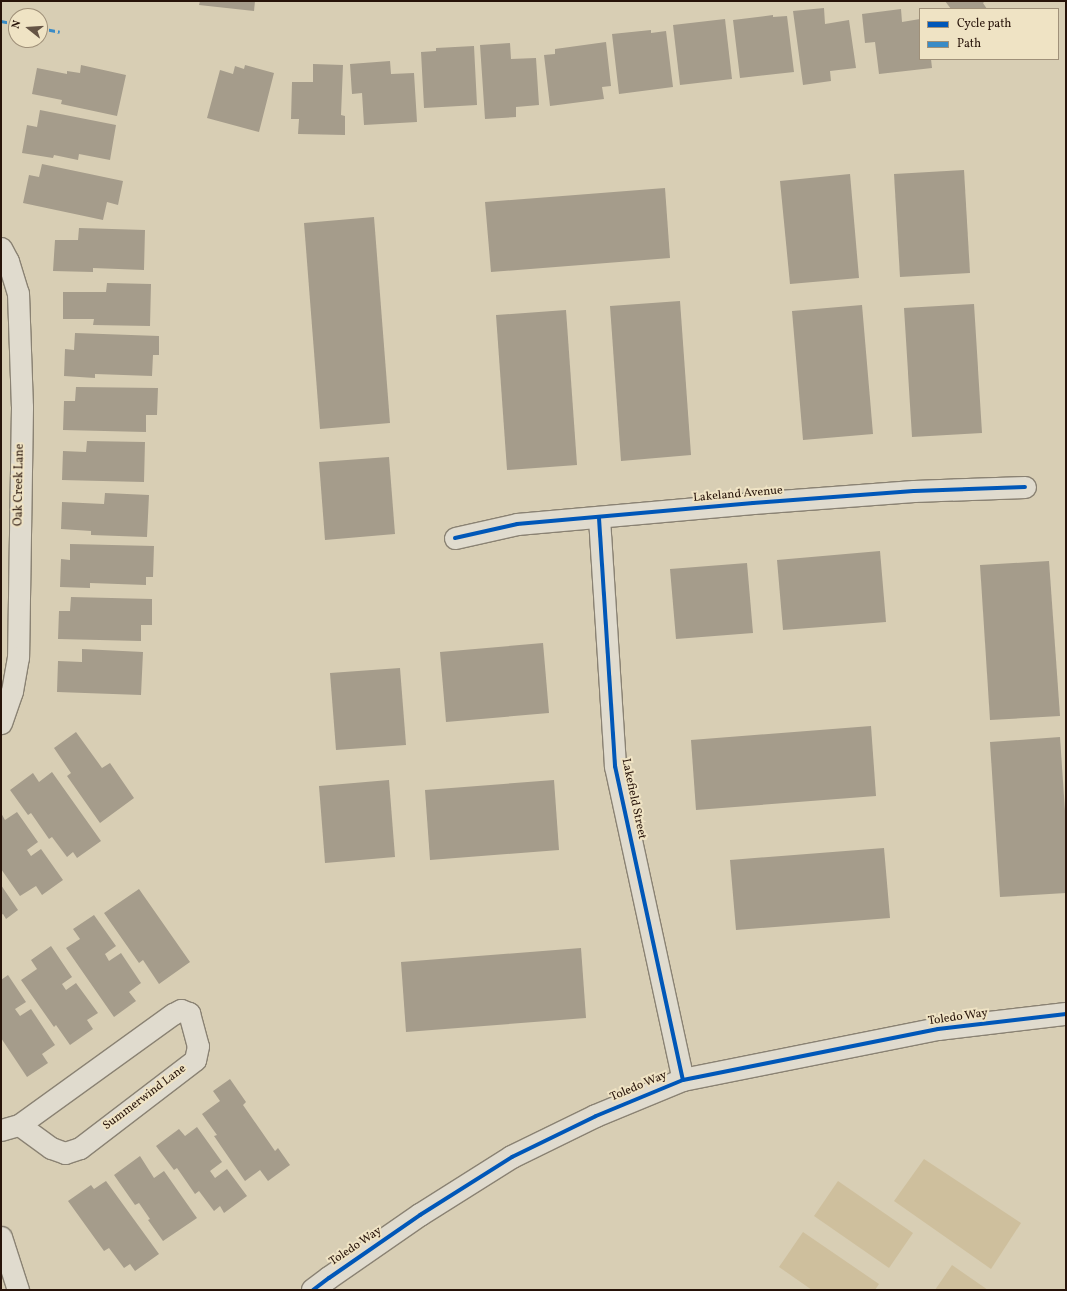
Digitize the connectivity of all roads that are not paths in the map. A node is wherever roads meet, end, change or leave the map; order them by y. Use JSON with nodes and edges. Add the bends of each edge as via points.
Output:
{"nodes":[{"id":1,"x":1,"y":248,"type":"edge"},
{"id":2,"x":1025,"y":487,"type":"dead end"},
{"id":3,"x":599,"y":518,"type":"junction"},
{"id":4,"x":455,"y":538,"type":"dead end"},
{"id":5,"x":1,"y":723,"type":"edge"},
{"id":6,"x":1066,"y":1014,"type":"edge"},
{"id":7,"x":682,"y":1080,"type":"junction"},
{"id":8,"x":10,"y":1127,"type":"edge"},
{"id":9,"x":1,"y":1237,"type":"edge"},
{"id":10,"x":18,"y":1290,"type":"edge"},
{"id":11,"x":314,"y":1290,"type":"edge"}],
"edges":[{"from":1,"to":5,"type":"street","name":"Oak Creek Lane","via":[[18,293],[22,407],[18,657],[12,691]]},
{"from":2,"to":3,"type":"street","name":"Lakeland Avenue","via":[[753,503]]},
{"from":3,"to":4,"type":"street","name":"Lakeland Avenue","via":[[517,524]]},
{"from":3,"to":7,"type":"street","name":"Lakefield Street","via":[[615,766]]},
{"from":6,"to":7,"type":"main road","name":"Toledo Way","via":[[938,1029]]},
{"from":7,"to":11,"type":"main road","name":"Toledo Way","via":[[596,1116],[512,1156],[420,1215]]},
{"from":8,"to":8,"type":"street","name":"Summerwind Lane","via":[[65,1153],[80,1148],[195,1060],[198,1046],[189,1013],[181,1010],[173,1014]]},
{"from":9,"to":10,"type":"street"}]}
